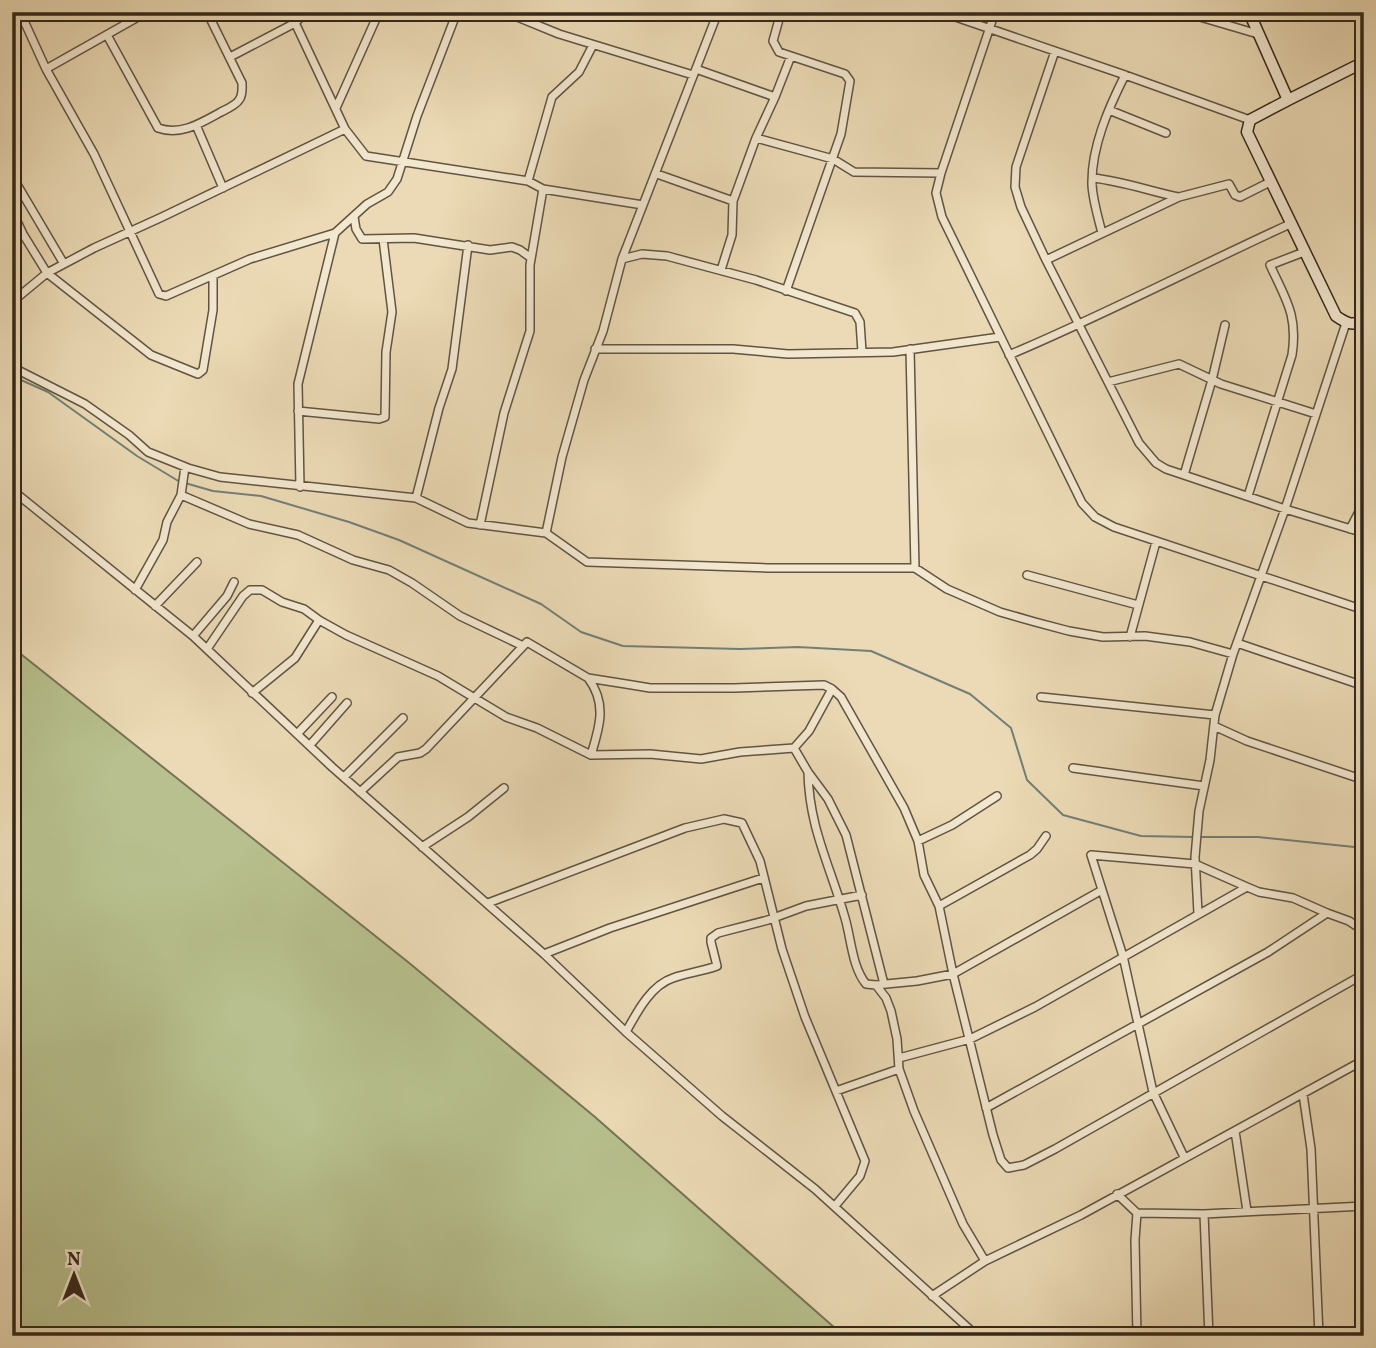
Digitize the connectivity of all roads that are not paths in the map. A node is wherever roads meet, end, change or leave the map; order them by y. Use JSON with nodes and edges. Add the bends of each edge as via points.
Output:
{"nodes":[{"id":1,"x":20,"y":12,"type":"edge"},
{"id":2,"x":147,"y":12,"type":"edge"},
{"id":3,"x":207,"y":12,"type":"edge"},
{"id":4,"x":290,"y":12,"type":"edge"},
{"id":5,"x":306,"y":12,"type":"edge"},
{"id":6,"x":379,"y":12,"type":"edge"},
{"id":7,"x":457,"y":12,"type":"edge"},
{"id":8,"x":505,"y":12,"type":"edge"},
{"id":9,"x":718,"y":12,"type":"edge"},
{"id":10,"x":781,"y":12,"type":"edge"},
{"id":11,"x":941,"y":12,"type":"edge"},
{"id":12,"x":995,"y":12,"type":"edge"},
{"id":13,"x":1183,"y":12,"type":"edge"},
{"id":14,"x":1250,"y":12,"type":"edge"},
{"id":15,"x":295,"y":23,"type":"junction"},
{"id":16,"x":989,"y":30,"type":"junction"},
{"id":17,"x":1258,"y":34,"type":"junction"},
{"id":18,"x":107,"y":35,"type":"junction"},
{"id":19,"x":593,"y":45,"type":"junction"},
{"id":20,"x":1055,"y":51,"type":"junction"},
{"id":21,"x":791,"y":56,"type":"junction"},
{"id":22,"x":230,"y":57,"type":"junction"},
{"id":23,"x":1364,"y":62,"type":"edge"},
{"id":24,"x":46,"y":69,"type":"junction"},
{"id":25,"x":695,"y":72,"type":"junction"},
{"id":26,"x":1125,"y":75,"type":"junction"},
{"id":27,"x":775,"y":97,"type":"junction"},
{"id":28,"x":1287,"y":100,"type":"junction"},
{"id":29,"x":336,"y":108,"type":"junction"},
{"id":30,"x":1109,"y":110,"type":"junction"},
{"id":31,"x":1250,"y":120,"type":"junction"},
{"id":32,"x":197,"y":125,"type":"junction"},
{"id":33,"x":345,"y":129,"type":"junction"},
{"id":34,"x":1166,"y":133,"type":"dead end"},
{"id":35,"x":757,"y":138,"type":"junction"},
{"id":36,"x":833,"y":159,"type":"junction"},
{"id":37,"x":404,"y":162,"type":"junction"},
{"id":38,"x":941,"y":173,"type":"junction"},
{"id":39,"x":657,"y":174,"type":"junction"},
{"id":40,"x":12,"y":176,"type":"edge"},
{"id":41,"x":1093,"y":178,"type":"junction"},
{"id":42,"x":528,"y":181,"type":"junction"},
{"id":43,"x":1270,"y":182,"type":"junction"},
{"id":44,"x":223,"y":188,"type":"junction"},
{"id":45,"x":543,"y":189,"type":"junction"},
{"id":46,"x":1179,"y":197,"type":"junction"},
{"id":47,"x":733,"y":201,"type":"junction"},
{"id":48,"x":643,"y":205,"type":"junction"},
{"id":49,"x":12,"y":211,"type":"edge"},
{"id":50,"x":354,"y":217,"type":"junction"},
{"id":51,"x":1290,"y":223,"type":"junction"},
{"id":52,"x":129,"y":231,"type":"junction"},
{"id":53,"x":335,"y":233,"type":"junction"},
{"id":54,"x":1102,"y":233,"type":"junction"},
{"id":55,"x":383,"y":239,"type":"junction"},
{"id":56,"x":468,"y":245,"type":"junction"},
{"id":57,"x":1304,"y":251,"type":"junction"},
{"id":58,"x":531,"y":258,"type":"junction"},
{"id":59,"x":622,"y":259,"type":"junction"},
{"id":60,"x":1045,"y":260,"type":"junction"},
{"id":61,"x":64,"y":264,"type":"junction"},
{"id":62,"x":722,"y":270,"type":"junction"},
{"id":63,"x":47,"y":272,"type":"junction"},
{"id":64,"x":213,"y":276,"type":"junction"},
{"id":65,"x":786,"y":291,"type":"junction"},
{"id":66,"x":12,"y":302,"type":"edge"},
{"id":67,"x":1364,"y":321,"type":"edge"},
{"id":68,"x":1346,"y":323,"type":"junction"},
{"id":69,"x":1225,"y":325,"type":"dead end"},
{"id":70,"x":1080,"y":326,"type":"junction"},
{"id":71,"x":1000,"y":337,"type":"junction"},
{"id":72,"x":595,"y":349,"type":"junction"},
{"id":73,"x":910,"y":349,"type":"junction"},
{"id":74,"x":862,"y":352,"type":"junction"},
{"id":75,"x":1009,"y":355,"type":"junction"},
{"id":76,"x":12,"y":367,"type":"edge"},
{"id":77,"x":1212,"y":380,"type":"junction"},
{"id":78,"x":1108,"y":382,"type":"junction"},
{"id":79,"x":1277,"y":401,"type":"junction"},
{"id":80,"x":298,"y":411,"type":"junction"},
{"id":81,"x":1316,"y":414,"type":"junction"},
{"id":82,"x":185,"y":467,"type":"junction"},
{"id":83,"x":1184,"y":475,"type":"junction"},
{"id":84,"x":300,"y":487,"type":"junction"},
{"id":85,"x":12,"y":490,"type":"edge"},
{"id":86,"x":181,"y":495,"type":"junction"},
{"id":87,"x":1248,"y":496,"type":"junction"},
{"id":88,"x":416,"y":498,"type":"junction"},
{"id":89,"x":1364,"y":502,"type":"edge"},
{"id":90,"x":1285,"y":509,"type":"junction"},
{"id":91,"x":480,"y":525,"type":"junction"},
{"id":92,"x":1349,"y":529,"type":"junction"},
{"id":93,"x":546,"y":533,"type":"junction"},
{"id":94,"x":1364,"y":533,"type":"edge"},
{"id":95,"x":1156,"y":542,"type":"junction"},
{"id":96,"x":197,"y":562,"type":"dead end"},
{"id":97,"x":915,"y":568,"type":"junction"},
{"id":98,"x":1027,"y":575,"type":"dead end"},
{"id":99,"x":1261,"y":575,"type":"junction"},
{"id":100,"x":234,"y":582,"type":"dead end"},
{"id":101,"x":135,"y":590,"type":"junction"},
{"id":102,"x":155,"y":606,"type":"junction"},
{"id":103,"x":1138,"y":606,"type":"junction"},
{"id":104,"x":1364,"y":610,"type":"edge"},
{"id":105,"x":319,"y":620,"type":"junction"},
{"id":106,"x":193,"y":636,"type":"junction"},
{"id":107,"x":1130,"y":637,"type":"junction"},
{"id":108,"x":1237,"y":643,"type":"junction"},
{"id":109,"x":523,"y":646,"type":"junction"},
{"id":110,"x":207,"y":649,"type":"junction"},
{"id":111,"x":1233,"y":654,"type":"junction"},
{"id":112,"x":588,"y":678,"type":"junction"},
{"id":113,"x":1364,"y":686,"type":"edge"},
{"id":114,"x":832,"y":688,"type":"junction"},
{"id":115,"x":252,"y":693,"type":"junction"},
{"id":116,"x":332,"y":697,"type":"dead end"},
{"id":117,"x":475,"y":697,"type":"junction"},
{"id":118,"x":1041,"y":697,"type":"dead end"},
{"id":119,"x":347,"y":703,"type":"dead end"},
{"id":120,"x":1215,"y":715,"type":"junction"},
{"id":121,"x":403,"y":718,"type":"dead end"},
{"id":122,"x":1214,"y":726,"type":"junction"},
{"id":123,"x":297,"y":734,"type":"junction"},
{"id":124,"x":310,"y":746,"type":"junction"},
{"id":125,"x":794,"y":748,"type":"junction"},
{"id":126,"x":591,"y":755,"type":"junction"},
{"id":127,"x":1073,"y":768,"type":"dead end"},
{"id":128,"x":808,"y":772,"type":"junction"},
{"id":129,"x":344,"y":777,"type":"junction"},
{"id":130,"x":1364,"y":780,"type":"edge"},
{"id":131,"x":1204,"y":786,"type":"junction"},
{"id":132,"x":505,"y":788,"type":"dead end"},
{"id":133,"x":360,"y":792,"type":"junction"},
{"id":134,"x":997,"y":796,"type":"dead end"},
{"id":135,"x":1046,"y":836,"type":"dead end"},
{"id":136,"x":918,"y":841,"type":"junction"},
{"id":137,"x":422,"y":847,"type":"junction"},
{"id":138,"x":1195,"y":864,"type":"junction"},
{"id":139,"x":763,"y":878,"type":"junction"},
{"id":140,"x":1247,"y":887,"type":"junction"},
{"id":141,"x":1102,"y":890,"type":"junction"},
{"id":142,"x":862,"y":895,"type":"junction"},
{"id":143,"x":838,"y":899,"type":"junction"},
{"id":144,"x":488,"y":903,"type":"junction"},
{"id":145,"x":939,"y":906,"type":"junction"},
{"id":146,"x":1198,"y":913,"type":"junction"},
{"id":147,"x":1327,"y":914,"type":"junction"},
{"id":148,"x":775,"y":916,"type":"junction"},
{"id":149,"x":1364,"y":931,"type":"edge"},
{"id":150,"x":544,"y":954,"type":"junction"},
{"id":151,"x":1123,"y":956,"type":"junction"},
{"id":152,"x":953,"y":974,"type":"junction"},
{"id":153,"x":1364,"y":974,"type":"edge"},
{"id":154,"x":880,"y":985,"type":"junction"},
{"id":155,"x":1138,"y":1025,"type":"junction"},
{"id":156,"x":626,"y":1032,"type":"junction"},
{"id":157,"x":970,"y":1039,"type":"junction"},
{"id":158,"x":899,"y":1058,"type":"junction"},
{"id":159,"x":1364,"y":1060,"type":"edge"},
{"id":160,"x":899,"y":1069,"type":"junction"},
{"id":161,"x":836,"y":1091,"type":"junction"},
{"id":162,"x":1153,"y":1092,"type":"junction"},
{"id":163,"x":1303,"y":1094,"type":"junction"},
{"id":164,"x":986,"y":1108,"type":"junction"},
{"id":165,"x":1235,"y":1131,"type":"junction"},
{"id":166,"x":1184,"y":1157,"type":"junction"},
{"id":167,"x":1117,"y":1194,"type":"junction"},
{"id":168,"x":835,"y":1206,"type":"junction"},
{"id":169,"x":1364,"y":1206,"type":"edge"},
{"id":170,"x":1314,"y":1207,"type":"junction"},
{"id":171,"x":1247,"y":1211,"type":"junction"},
{"id":172,"x":1137,"y":1213,"type":"junction"},
{"id":173,"x":1204,"y":1214,"type":"junction"},
{"id":174,"x":985,"y":1261,"type":"junction"},
{"id":175,"x":932,"y":1296,"type":"junction"},
{"id":176,"x":977,"y":1336,"type":"edge"},
{"id":177,"x":1115,"y":1336,"type":"edge"},
{"id":178,"x":1129,"y":1336,"type":"edge"},
{"id":179,"x":1137,"y":1336,"type":"edge"},
{"id":180,"x":1209,"y":1336,"type":"edge"},
{"id":181,"x":1319,"y":1336,"type":"edge"}],
"edges":[{"from":1,"to":24,"type":"street"},
{"from":2,"to":18,"type":"street"},
{"from":3,"to":22,"type":"street"},
{"from":4,"to":15,"type":"street"},
{"from":5,"to":15,"type":"street"},
{"from":6,"to":29,"type":"street"},
{"from":7,"to":37,"type":"street","via":[[416,116]]},
{"from":8,"to":19,"type":"street"},
{"from":9,"to":25,"type":"street"},
{"from":10,"to":21,"type":"street","via":[[773,41],[779,52]]},
{"from":11,"to":16,"type":"street"},
{"from":12,"to":16,"type":"street"},
{"from":13,"to":17,"type":"street"},
{"from":14,"to":17,"type":"main road"},
{"from":15,"to":22,"type":"street"},
{"from":15,"to":29,"type":"street"},
{"from":16,"to":20,"type":"street"},
{"from":16,"to":38,"type":"street"},
{"from":17,"to":28,"type":"main road"},
{"from":18,"to":24,"type":"street"},
{"from":18,"to":32,"type":"street","via":[[158,128],[167,132]]},
{"from":19,"to":25,"type":"street"},
{"from":19,"to":42,"type":"street","via":[[579,72],[552,97]]},
{"from":20,"to":26,"type":"street"},
{"from":20,"to":60,"type":"street","via":[[1016,167],[1015,187]]},
{"from":21,"to":27,"type":"street"},
{"from":21,"to":36,"type":"street","via":[[848,77],[848,104]]},
{"from":22,"to":32,"type":"street","via":[[242,83],[239,101]]},
{"from":23,"to":28,"type":"main road"},
{"from":24,"to":52,"type":"street","via":[[94,154]]},
{"from":25,"to":27,"type":"street"},
{"from":25,"to":39,"type":"street"},
{"from":26,"to":30,"type":"street"},
{"from":26,"to":31,"type":"street"},
{"from":27,"to":35,"type":"street"},
{"from":28,"to":31,"type":"main road"},
{"from":29,"to":33,"type":"street"},
{"from":30,"to":34,"type":"street"},
{"from":30,"to":41,"type":"street"},
{"from":31,"to":43,"type":"main road","via":[[1247,132]]},
{"from":32,"to":44,"type":"street"},
{"from":33,"to":37,"type":"street","via":[[366,156]]},
{"from":33,"to":44,"type":"street"},
{"from":35,"to":36,"type":"street"},
{"from":35,"to":47,"type":"street"},
{"from":36,"to":38,"type":"street","via":[[854,173]]},
{"from":36,"to":65,"type":"street"},
{"from":37,"to":42,"type":"street"},
{"from":37,"to":50,"type":"street","via":[[393,186]]},
{"from":38,"to":71,"type":"street","via":[[936,192],[942,217]]},
{"from":39,"to":47,"type":"street"},
{"from":39,"to":48,"type":"street"},
{"from":40,"to":61,"type":"street"},
{"from":41,"to":46,"type":"street"},
{"from":41,"to":54,"type":"street"},
{"from":42,"to":45,"type":"street"},
{"from":43,"to":46,"type":"street","via":[[1240,197],[1228,184]]},
{"from":43,"to":51,"type":"main road"},
{"from":44,"to":52,"type":"street"},
{"from":45,"to":48,"type":"street"},
{"from":45,"to":58,"type":"street"},
{"from":46,"to":54,"type":"street"},
{"from":47,"to":62,"type":"street","via":[[732,235]]},
{"from":48,"to":59,"type":"street"},
{"from":49,"to":63,"type":"street"},
{"from":50,"to":53,"type":"street"},
{"from":50,"to":55,"type":"street","via":[[362,239]]},
{"from":51,"to":57,"type":"main road"},
{"from":51,"to":70,"type":"street"},
{"from":52,"to":61,"type":"street"},
{"from":52,"to":64,"type":"street","via":[[162,296]]},
{"from":53,"to":64,"type":"street","via":[[250,259]]},
{"from":53,"to":80,"type":"street","via":[[303,359]]},
{"from":54,"to":60,"type":"street"},
{"from":55,"to":56,"type":"street"},
{"from":55,"to":80,"type":"street","via":[[392,313],[385,417]]},
{"from":56,"to":58,"type":"street","via":[[490,250],[512,247]]},
{"from":56,"to":88,"type":"street","via":[[452,369]]},
{"from":57,"to":68,"type":"main road","via":[[1333,311]]},
{"from":57,"to":79,"type":"street","via":[[1270,265],[1293,314],[1295,334]]},
{"from":58,"to":91,"type":"street","via":[[530,331],[503,413]]},
{"from":59,"to":62,"type":"street","via":[[653,254]]},
{"from":59,"to":72,"type":"street"},
{"from":60,"to":70,"type":"street"},
{"from":61,"to":63,"type":"street"},
{"from":62,"to":65,"type":"street"},
{"from":63,"to":64,"type":"street","via":[[151,355],[198,374],[203,370],[213,310]]},
{"from":63,"to":66,"type":"street"},
{"from":65,"to":74,"type":"street","via":[[855,313]]},
{"from":67,"to":68,"type":"main road"},
{"from":68,"to":81,"type":"street"},
{"from":69,"to":77,"type":"street"},
{"from":70,"to":75,"type":"street"},
{"from":70,"to":78,"type":"street"},
{"from":71,"to":73,"type":"street"},
{"from":71,"to":75,"type":"street"},
{"from":72,"to":74,"type":"street"},
{"from":72,"to":93,"type":"street","via":[[562,457]]},
{"from":73,"to":74,"type":"street"},
{"from":73,"to":97,"type":"street"},
{"from":75,"to":95,"type":"street","via":[[1083,503],[1095,517]]},
{"from":76,"to":82,"type":"street","via":[[85,404],[148,452]]},
{"from":77,"to":78,"type":"street","via":[[1175,363]]},
{"from":77,"to":79,"type":"street"},
{"from":77,"to":83,"type":"street"},
{"from":78,"to":83,"type":"street","via":[[1144,451],[1156,463]]},
{"from":79,"to":81,"type":"street"},
{"from":79,"to":87,"type":"street"},
{"from":80,"to":84,"type":"street"},
{"from":81,"to":90,"type":"street"},
{"from":82,"to":84,"type":"street","via":[[220,477]]},
{"from":82,"to":86,"type":"street"},
{"from":83,"to":87,"type":"street"},
{"from":84,"to":88,"type":"street"},
{"from":85,"to":101,"type":"street"},
{"from":86,"to":101,"type":"street"},
{"from":86,"to":109,"type":"street","via":[[250,524],[298,535],[353,560],[389,570],[460,616]]},
{"from":87,"to":90,"type":"street"},
{"from":88,"to":91,"type":"street"},
{"from":89,"to":92,"type":"street"},
{"from":90,"to":92,"type":"street"},
{"from":90,"to":99,"type":"street"},
{"from":91,"to":93,"type":"street"},
{"from":92,"to":94,"type":"street"},
{"from":93,"to":97,"type":"street","via":[[586,562]]},
{"from":95,"to":99,"type":"street"},
{"from":95,"to":103,"type":"street"},
{"from":96,"to":102,"type":"street"},
{"from":97,"to":107,"type":"street","via":[[936,583],[1000,612],[1069,631]]},
{"from":98,"to":103,"type":"street"},
{"from":99,"to":104,"type":"street"},
{"from":99,"to":108,"type":"street"},
{"from":100,"to":106,"type":"street","via":[[228,596]]},
{"from":101,"to":102,"type":"street"},
{"from":102,"to":106,"type":"street"},
{"from":103,"to":107,"type":"street"},
{"from":105,"to":110,"type":"street","via":[[262,590],[250,590]]},
{"from":105,"to":115,"type":"street","via":[[296,658]]},
{"from":105,"to":117,"type":"street"},
{"from":106,"to":110,"type":"street"},
{"from":107,"to":111,"type":"street","via":[[1190,642]]},
{"from":108,"to":111,"type":"street"},
{"from":108,"to":113,"type":"street"},
{"from":109,"to":112,"type":"street","via":[[527,642]]},
{"from":109,"to":117,"type":"street"},
{"from":110,"to":115,"type":"street"},
{"from":111,"to":120,"type":"street"},
{"from":112,"to":114,"type":"street","via":[[650,688]]},
{"from":112,"to":126,"type":"street","via":[[598,692],[600,709]]},
{"from":114,"to":125,"type":"street","via":[[809,731]]},
{"from":114,"to":136,"type":"street","via":[[863,732]]},
{"from":115,"to":123,"type":"street"},
{"from":116,"to":123,"type":"street"},
{"from":117,"to":126,"type":"street","via":[[506,717]]},
{"from":117,"to":133,"type":"street","via":[[426,750],[398,757]]},
{"from":118,"to":120,"type":"street"},
{"from":119,"to":124,"type":"street"},
{"from":120,"to":122,"type":"street"},
{"from":121,"to":129,"type":"street"},
{"from":122,"to":130,"type":"street"},
{"from":122,"to":131,"type":"street"},
{"from":123,"to":124,"type":"street"},
{"from":124,"to":129,"type":"street"},
{"from":125,"to":126,"type":"street","via":[[701,759]]},
{"from":125,"to":128,"type":"street"},
{"from":127,"to":131,"type":"street"},
{"from":128,"to":142,"type":"street","via":[[846,835]]},
{"from":128,"to":143,"type":"street","via":[[814,827]]},
{"from":129,"to":133,"type":"street"},
{"from":131,"to":138,"type":"street"},
{"from":132,"to":137,"type":"street"},
{"from":133,"to":137,"type":"street"},
{"from":134,"to":136,"type":"street"},
{"from":135,"to":145,"type":"street","via":[[1030,855]]},
{"from":136,"to":145,"type":"street","via":[[925,875]]},
{"from":137,"to":144,"type":"street"},
{"from":138,"to":140,"type":"street"},
{"from":138,"to":141,"type":"street","via":[[1091,855]]},
{"from":138,"to":146,"type":"street"},
{"from":139,"to":144,"type":"street","via":[[747,830],[738,821],[724,819],[658,838]]},
{"from":139,"to":148,"type":"street"},
{"from":139,"to":150,"type":"street"},
{"from":140,"to":146,"type":"street"},
{"from":140,"to":147,"type":"street","via":[[1293,898]]},
{"from":141,"to":151,"type":"street"},
{"from":141,"to":152,"type":"street"},
{"from":142,"to":143,"type":"street"},
{"from":142,"to":154,"type":"street"},
{"from":143,"to":148,"type":"street"},
{"from":143,"to":154,"type":"street","via":[[863,981]]},
{"from":144,"to":150,"type":"street"},
{"from":145,"to":152,"type":"street"},
{"from":146,"to":151,"type":"street"},
{"from":147,"to":149,"type":"street"},
{"from":147,"to":155,"type":"street"},
{"from":148,"to":156,"type":"street","via":[[713,936],[717,966],[661,983]]},
{"from":148,"to":161,"type":"street","via":[[796,991]]},
{"from":150,"to":156,"type":"street"},
{"from":151,"to":155,"type":"street"},
{"from":151,"to":157,"type":"street"},
{"from":152,"to":154,"type":"street"},
{"from":152,"to":157,"type":"street"},
{"from":153,"to":162,"type":"street"},
{"from":154,"to":158,"type":"street","via":[[891,1011]]},
{"from":155,"to":162,"type":"street"},
{"from":155,"to":164,"type":"street"},
{"from":156,"to":168,"type":"street"},
{"from":157,"to":158,"type":"street"},
{"from":157,"to":164,"type":"street"},
{"from":158,"to":160,"type":"street"},
{"from":159,"to":163,"type":"street"},
{"from":160,"to":161,"type":"street"},
{"from":160,"to":174,"type":"street","via":[[957,1210]]},
{"from":161,"to":168,"type":"street","via":[[865,1161],[860,1176]]},
{"from":162,"to":164,"type":"street","via":[[1013,1168],[1001,1160]]},
{"from":162,"to":166,"type":"street"},
{"from":163,"to":165,"type":"street"},
{"from":163,"to":170,"type":"street"},
{"from":165,"to":166,"type":"street"},
{"from":165,"to":171,"type":"street"},
{"from":166,"to":167,"type":"street"},
{"from":167,"to":172,"type":"street"},
{"from":167,"to":174,"type":"street"},
{"from":168,"to":175,"type":"street"},
{"from":169,"to":170,"type":"street"},
{"from":170,"to":171,"type":"street"},
{"from":170,"to":181,"type":"street"},
{"from":171,"to":173,"type":"street"},
{"from":172,"to":173,"type":"street"},
{"from":172,"to":179,"type":"street"},
{"from":173,"to":180,"type":"street"},
{"from":174,"to":175,"type":"street"},
{"from":175,"to":176,"type":"street"},
{"from":177,"to":178,"type":"street"}]}
